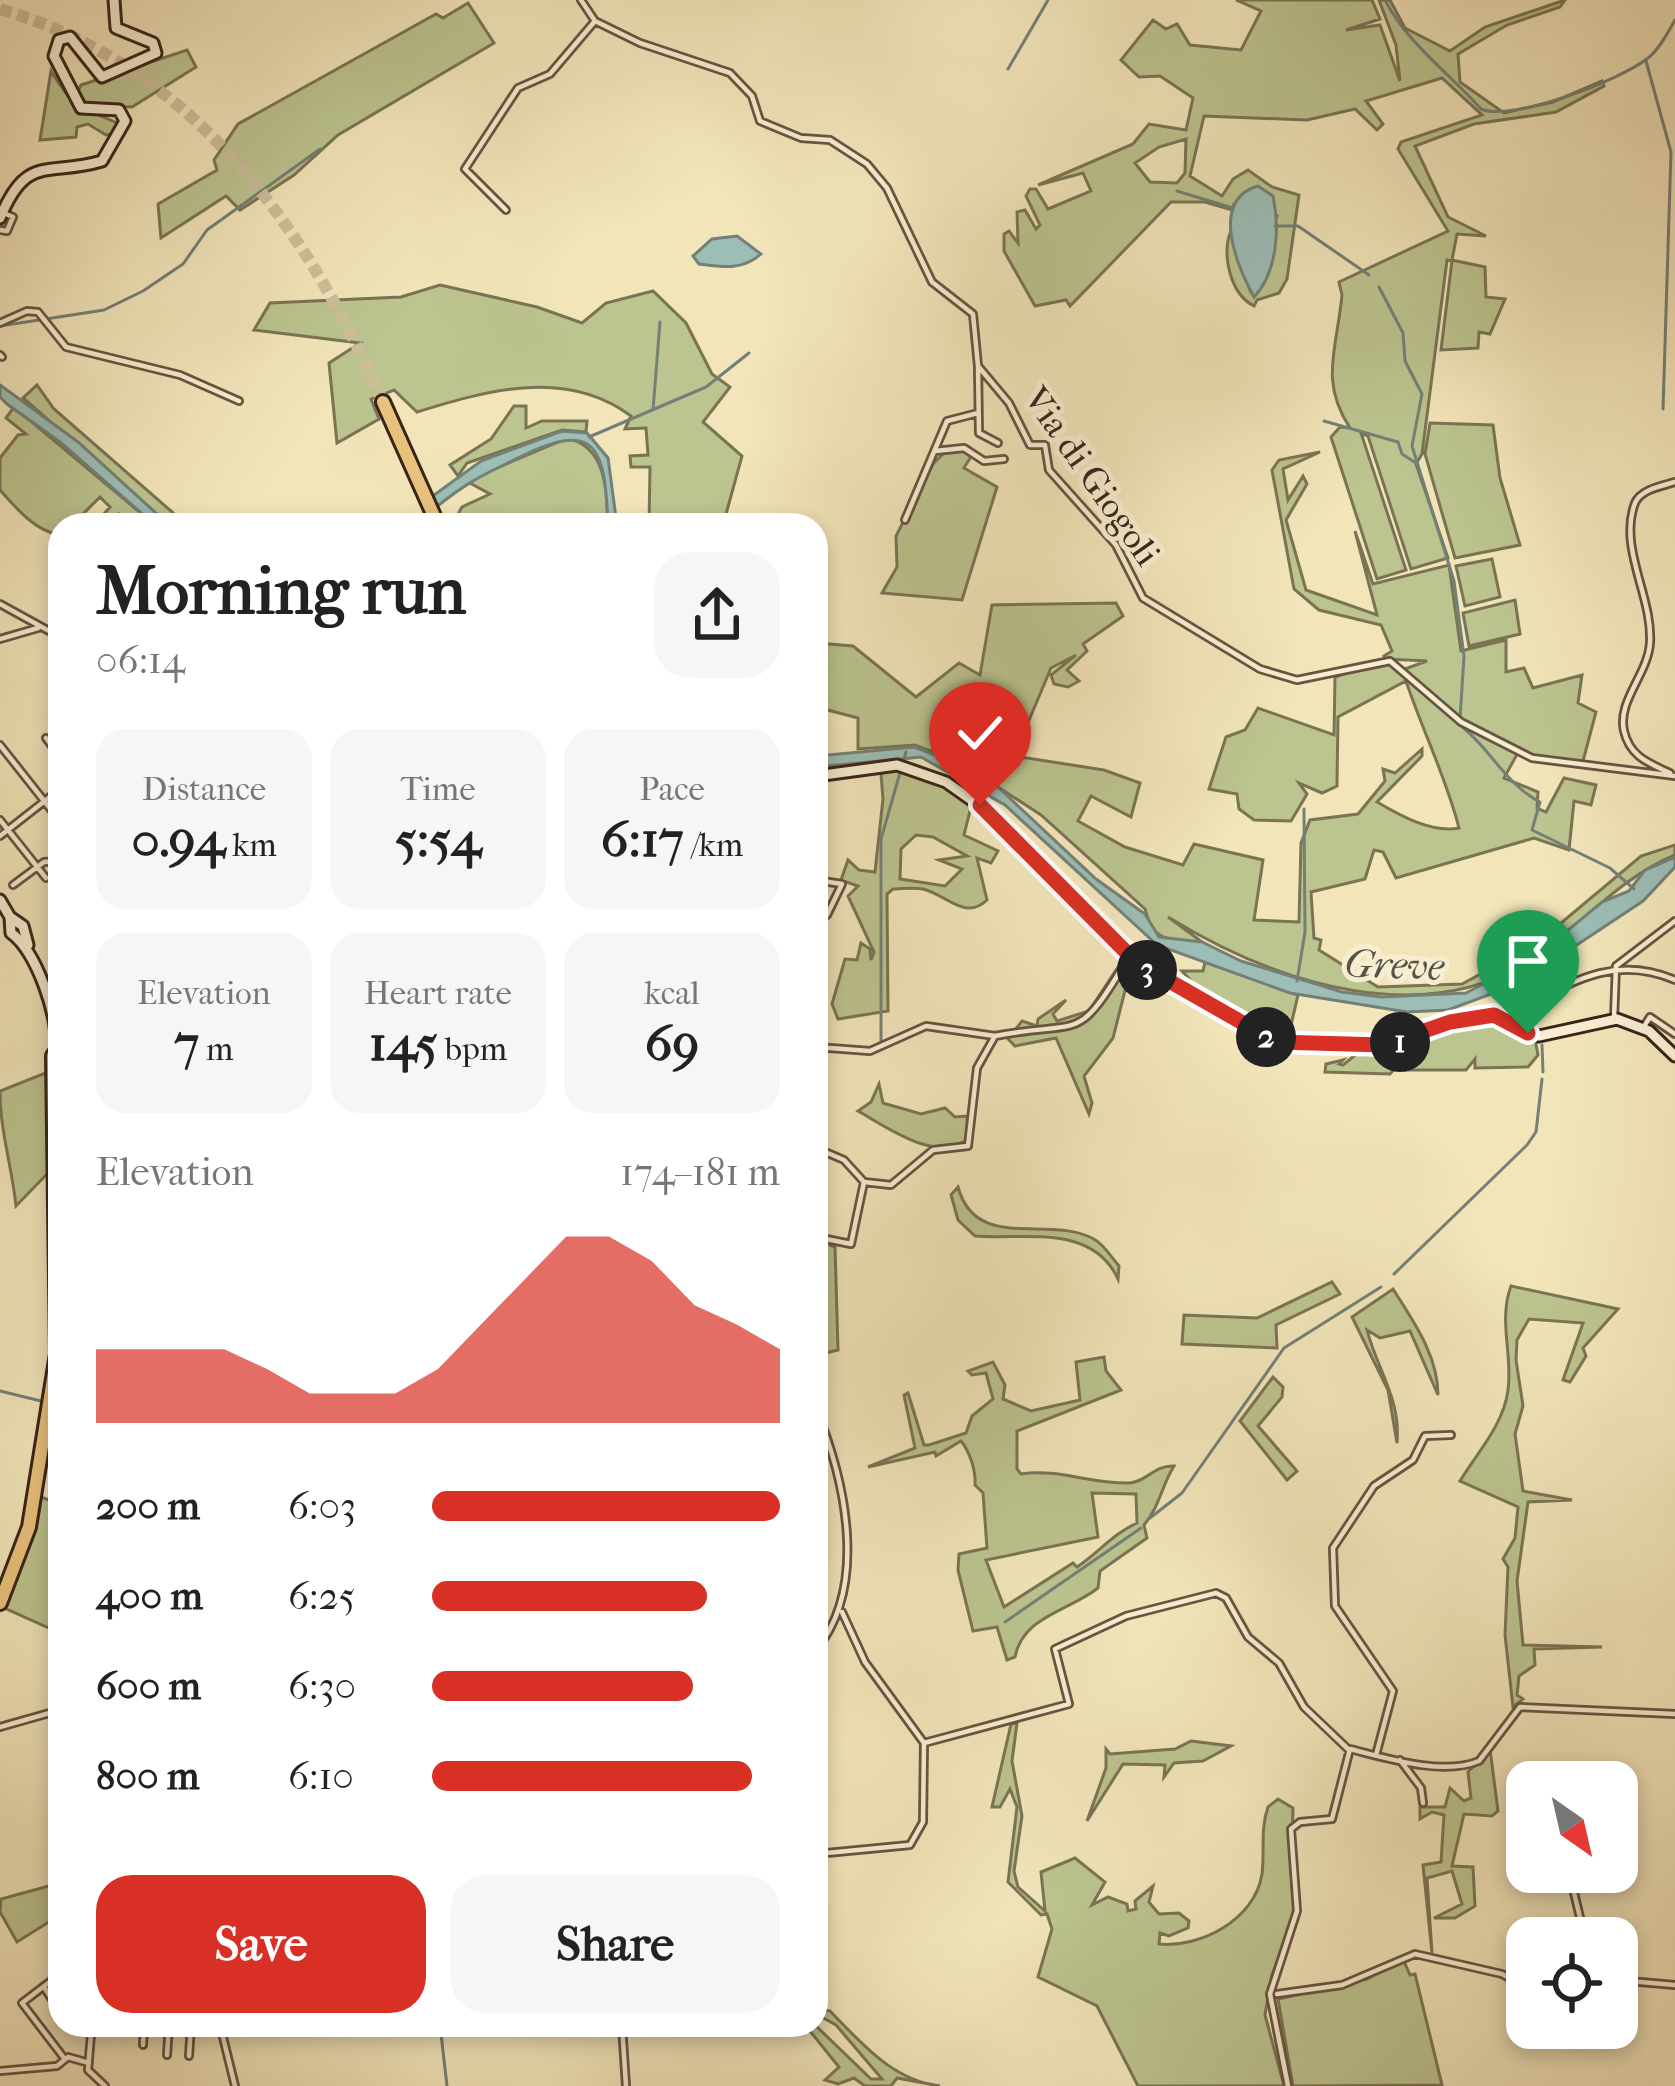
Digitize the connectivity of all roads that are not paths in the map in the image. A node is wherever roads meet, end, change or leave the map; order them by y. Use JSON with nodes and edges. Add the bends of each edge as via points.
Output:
{"nodes":[{"id":1,"x":114,"y":0,"type":"edge"},
{"id":2,"x":581,"y":0,"type":"edge"},
{"id":3,"x":595,"y":21,"type":"junction"},
{"id":4,"x":506,"y":210,"type":"dead end"},
{"id":5,"x":1,"y":214,"type":"edge"},
{"id":6,"x":0,"y":230,"type":"edge"},
{"id":7,"x":0,"y":323,"type":"edge"},
{"id":8,"x":978,"y":366,"type":"junction"},
{"id":9,"x":239,"y":400,"type":"dead end"},
{"id":10,"x":383,"y":402,"type":"tunnel mouth"},
{"id":11,"x":978,"y":413,"type":"junction"},
{"id":12,"x":998,"y":443,"type":"dead end"},
{"id":13,"x":935,"y":452,"type":"junction"},
{"id":14,"x":1004,"y":459,"type":"dead end"},
{"id":15,"x":1675,"y":482,"type":"edge"},
{"id":16,"x":433,"y":513,"type":"edge"},
{"id":17,"x":905,"y":520,"type":"dead end"},
{"id":18,"x":0,"y":604,"type":"edge"},
{"id":19,"x":38,"y":628,"type":"junction"},
{"id":20,"x":48,"y":632,"type":"edge"},
{"id":21,"x":0,"y":640,"type":"edge"},
{"id":22,"x":46,"y":738,"type":"dead end"},
{"id":23,"x":48,"y":741,"type":"edge"},
{"id":24,"x":0,"y":745,"type":"edge"},
{"id":25,"x":828,"y":774,"type":"edge"},
{"id":26,"x":1675,"y":776,"type":"edge"},
{"id":27,"x":48,"y":798,"type":"edge"},
{"id":28,"x":44,"y":801,"type":"junction"},
{"id":29,"x":48,"y":806,"type":"edge"},
{"id":30,"x":0,"y":820,"type":"edge"},
{"id":31,"x":7,"y":830,"type":"junction"},
{"id":32,"x":0,"y":836,"type":"edge"},
{"id":33,"x":48,"y":865,"type":"edge"},
{"id":34,"x":38,"y":868,"type":"junction"},
{"id":35,"x":46,"y":878,"type":"dead end"},
{"id":36,"x":828,"y":882,"type":"edge"},
{"id":37,"x":13,"y":885,"type":"dead end"},
{"id":38,"x":0,"y":901,"type":"edge"},
{"id":39,"x":828,"y":911,"type":"edge"},
{"id":40,"x":1675,"y":922,"type":"edge"},
{"id":41,"x":1632,"y":950,"type":"junction"},
{"id":42,"x":1130,"y":957,"type":"junction"},
{"id":43,"x":1616,"y":966,"type":"junction"},
{"id":44,"x":1632,"y":967,"type":"junction"},
{"id":45,"x":1675,"y":980,"type":"edge"},
{"id":46,"x":48,"y":1005,"type":"edge"},
{"id":47,"x":1503,"y":1018,"type":"junction"},
{"id":48,"x":1614,"y":1019,"type":"junction"},
{"id":49,"x":1643,"y":1028,"type":"junction"},
{"id":50,"x":1675,"y":1034,"type":"edge"},
{"id":51,"x":995,"y":1036,"type":"junction"},
{"id":52,"x":828,"y":1048,"type":"edge"},
{"id":53,"x":1675,"y":1056,"type":"edge"},
{"id":54,"x":828,"y":1153,"type":"edge"},
{"id":55,"x":864,"y":1182,"type":"junction"},
{"id":56,"x":828,"y":1239,"type":"edge"},
{"id":57,"x":48,"y":1410,"type":"edge"},
{"id":58,"x":1450,"y":1435,"type":"dead end"},
{"id":59,"x":828,"y":1442,"type":"edge"},
{"id":60,"x":0,"y":1603,"type":"edge"},
{"id":61,"x":842,"y":1612,"type":"junction"},
{"id":62,"x":828,"y":1632,"type":"edge"},
{"id":63,"x":48,"y":1713,"type":"edge"},
{"id":64,"x":1675,"y":1714,"type":"edge"},
{"id":65,"x":0,"y":1727,"type":"edge"},
{"id":66,"x":924,"y":1743,"type":"junction"},
{"id":67,"x":1349,"y":1750,"type":"junction"},
{"id":68,"x":1376,"y":1755,"type":"junction"},
{"id":69,"x":1395,"y":1757,"type":"junction"},
{"id":70,"x":1423,"y":1803,"type":"dead end"},
{"id":71,"x":828,"y":1853,"type":"edge"},
{"id":72,"x":1506,"y":1977,"type":"edge"},
{"id":73,"x":48,"y":1982,"type":"edge"},
{"id":74,"x":1638,"y":1982,"type":"edge"},
{"id":75,"x":43,"y":1985,"type":"junction"},
{"id":76,"x":1675,"y":1985,"type":"edge"},
{"id":77,"x":48,"y":1993,"type":"edge"},
{"id":78,"x":1275,"y":1993,"type":"junction"},
{"id":79,"x":91,"y":2037,"type":"edge"},
{"id":80,"x":143,"y":2037,"type":"edge"},
{"id":81,"x":168,"y":2037,"type":"edge"},
{"id":82,"x":190,"y":2037,"type":"edge"},
{"id":83,"x":223,"y":2037,"type":"edge"},
{"id":84,"x":623,"y":2037,"type":"edge"},
{"id":85,"x":142,"y":2045,"type":"dead end"},
{"id":86,"x":167,"y":2055,"type":"dead end"},
{"id":87,"x":189,"y":2056,"type":"dead end"},
{"id":88,"x":64,"y":2058,"type":"junction"},
{"id":89,"x":89,"y":2062,"type":"junction"},
{"id":90,"x":0,"y":2072,"type":"edge"},
{"id":91,"x":105,"y":2086,"type":"edge"},
{"id":92,"x":235,"y":2086,"type":"edge"},
{"id":93,"x":626,"y":2086,"type":"edge"},
{"id":94,"x":1288,"y":2086,"type":"edge"}],
"edges":[{"from":1,"to":5,"type":"main road","via":[[116,28],[153,43],[156,53],[102,77],[70,37],[59,40],[54,56],[81,108],[122,111],[125,122],[102,160],[26,174]]},
{"from":2,"to":3,"type":"street"},
{"from":3,"to":4,"type":"street","via":[[550,74],[518,88],[465,170]]},
{"from":3,"to":8,"type":"street","name":"Via di Giogoli","via":[[727,71],[752,96],[758,120],[830,140],[867,164],[932,282],[973,314]]},
{"from":5,"to":6,"type":"street","via":[[13,217]]},
{"from":7,"to":9,"type":"street","via":[[38,312],[66,347],[195,379]]},
{"from":8,"to":11,"type":"street"},
{"from":8,"to":26,"type":"street","name":"Via di Giogoli","via":[[1030,445],[1046,445],[1049,470],[1115,544],[1138,595],[1248,662],[1307,682],[1390,661],[1461,722],[1532,758]]},
{"from":10,"to":16,"type":"main road"},
{"from":11,"to":12,"type":"street","name":"Via di Giogoli","via":[[979,433]]},
{"from":11,"to":13,"type":"street","via":[[950,417]]},
{"from":13,"to":14,"type":"street","name":"Via di Giogoli","via":[[964,448],[984,461]]},
{"from":13,"to":17,"type":"street"},
{"from":15,"to":26,"type":"street","via":[[1635,503],[1631,535],[1651,638],[1622,720],[1642,761]]},
{"from":18,"to":19,"type":"street"},
{"from":19,"to":20,"type":"street"},
{"from":19,"to":21,"type":"street"},
{"from":22,"to":23,"type":"street"},
{"from":24,"to":28,"type":"street"},
{"from":25,"to":42,"type":"main road","via":[[897,765],[946,782],[987,811]]},
{"from":27,"to":28,"type":"street"},
{"from":28,"to":29,"type":"street"},
{"from":28,"to":31,"type":"street"},
{"from":30,"to":31,"type":"street"},
{"from":31,"to":32,"type":"street"},
{"from":31,"to":34,"type":"street"},
{"from":33,"to":34,"type":"street"},
{"from":34,"to":35,"type":"street"},
{"from":34,"to":37,"type":"street"},
{"from":36,"to":39,"type":"street","via":[[842,884]]},
{"from":38,"to":46,"type":"main road"},
{"from":40,"to":41,"type":"street"},
{"from":41,"to":43,"type":"street"},
{"from":41,"to":44,"type":"street"},
{"from":42,"to":47,"type":"main road","via":[[1285,1045],[1384,1045],[1459,1020]]},
{"from":42,"to":51,"type":"street","via":[[1080,1025]]},
{"from":43,"to":44,"type":"street"},
{"from":43,"to":47,"type":"street"},
{"from":43,"to":48,"type":"street"},
{"from":44,"to":45,"type":"street"},
{"from":47,"to":48,"type":"main road","via":[[1539,1036]]},
{"from":48,"to":49,"type":"main road"},
{"from":49,"to":50,"type":"street","via":[[1650,1017]]},
{"from":49,"to":53,"type":"main road"},
{"from":51,"to":52,"type":"street","via":[[926,1026],[870,1051]]},
{"from":51,"to":55,"type":"street","via":[[976,1068],[972,1142],[932,1150],[891,1185]]},
{"from":54,"to":55,"type":"street"},
{"from":55,"to":56,"type":"street","via":[[850,1244]]},
{"from":57,"to":60,"type":"main road","via":[[29,1528]]},
{"from":58,"to":68,"type":"street","via":[[1425,1436],[1413,1460],[1374,1486],[1334,1548],[1335,1606],[1393,1691]]},
{"from":59,"to":61,"type":"street","via":[[846,1541]]},
{"from":61,"to":62,"type":"street"},
{"from":61,"to":66,"type":"street","via":[[865,1662]]},
{"from":63,"to":65,"type":"street"},
{"from":64,"to":69,"type":"street","via":[[1516,1708],[1474,1765]]},
{"from":66,"to":67,"type":"street","via":[[1070,1703],[1054,1649],[1126,1616],[1216,1593],[1280,1663],[1304,1707]]},
{"from":66,"to":71,"type":"street","via":[[916,1842]]},
{"from":67,"to":68,"type":"street"},
{"from":67,"to":78,"type":"street","via":[[1332,1819],[1291,1829],[1297,1911]]},
{"from":68,"to":69,"type":"street"},
{"from":69,"to":70,"type":"street"},
{"from":72,"to":78,"type":"street","via":[[1414,1954],[1344,1984]]},
{"from":73,"to":75,"type":"street"},
{"from":74,"to":76,"type":"street"},
{"from":75,"to":77,"type":"street"},
{"from":75,"to":88,"type":"street","via":[[22,2003]]},
{"from":78,"to":94,"type":"street","via":[[1273,2026]]},
{"from":79,"to":89,"type":"street"},
{"from":80,"to":85,"type":"street"},
{"from":81,"to":86,"type":"street"},
{"from":82,"to":87,"type":"street"},
{"from":83,"to":92,"type":"street"},
{"from":84,"to":93,"type":"street"},
{"from":88,"to":89,"type":"street"},
{"from":88,"to":90,"type":"street","via":[[57,2066]]},
{"from":89,"to":91,"type":"street","via":[[88,2072]]}]}
